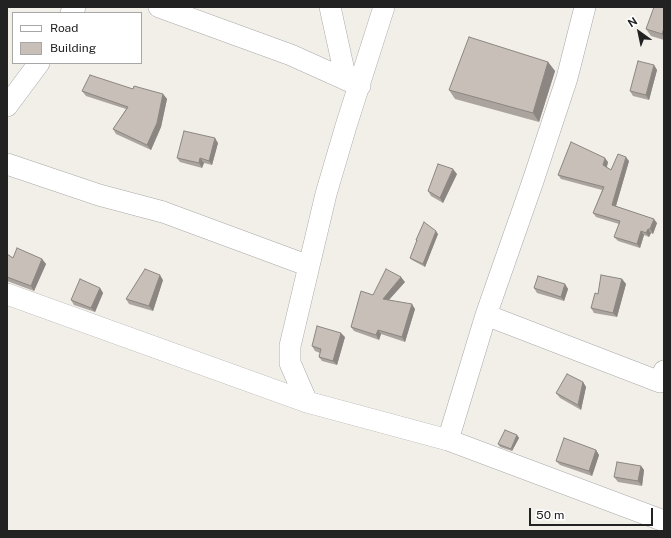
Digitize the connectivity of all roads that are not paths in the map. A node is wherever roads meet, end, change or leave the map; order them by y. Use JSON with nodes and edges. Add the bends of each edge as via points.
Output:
{"nodes":[{"id":1,"x":159,"y":7,"type":"edge"},
{"id":2,"x":330,"y":7,"type":"edge"},
{"id":3,"x":384,"y":7,"type":"edge"},
{"id":4,"x":585,"y":7,"type":"edge"},
{"id":5,"x":38,"y":64,"type":"edge"},
{"id":6,"x":353,"y":83,"type":"junction"},
{"id":7,"x":7,"y":106,"type":"edge"},
{"id":8,"x":7,"y":164,"type":"edge"},
{"id":9,"x":309,"y":266,"type":"junction"},
{"id":10,"x":7,"y":294,"type":"edge"},
{"id":11,"x":486,"y":315,"type":"junction"},
{"id":12,"x":663,"y":379,"type":"edge"},
{"id":13,"x":307,"y":402,"type":"junction"},
{"id":14,"x":448,"y":440,"type":"junction"},
{"id":15,"x":664,"y":521,"type":"edge"}],
"edges":[{"from":1,"to":6,"type":"street","via":[[291,55]]},
{"from":2,"to":6,"type":"street"},
{"from":3,"to":6,"type":"street"},
{"from":4,"to":11,"type":"street","via":[[567,78]]},
{"from":5,"to":7,"type":"street"},
{"from":6,"to":9,"type":"street","via":[[346,126]]},
{"from":8,"to":9,"type":"street","via":[[99,195],[163,212]]},
{"from":9,"to":13,"type":"street","via":[[290,352],[290,364]]},
{"from":10,"to":13,"type":"street"},
{"from":11,"to":12,"type":"street"},
{"from":11,"to":14,"type":"street"},
{"from":13,"to":14,"type":"street"},
{"from":14,"to":15,"type":"street"}]}
